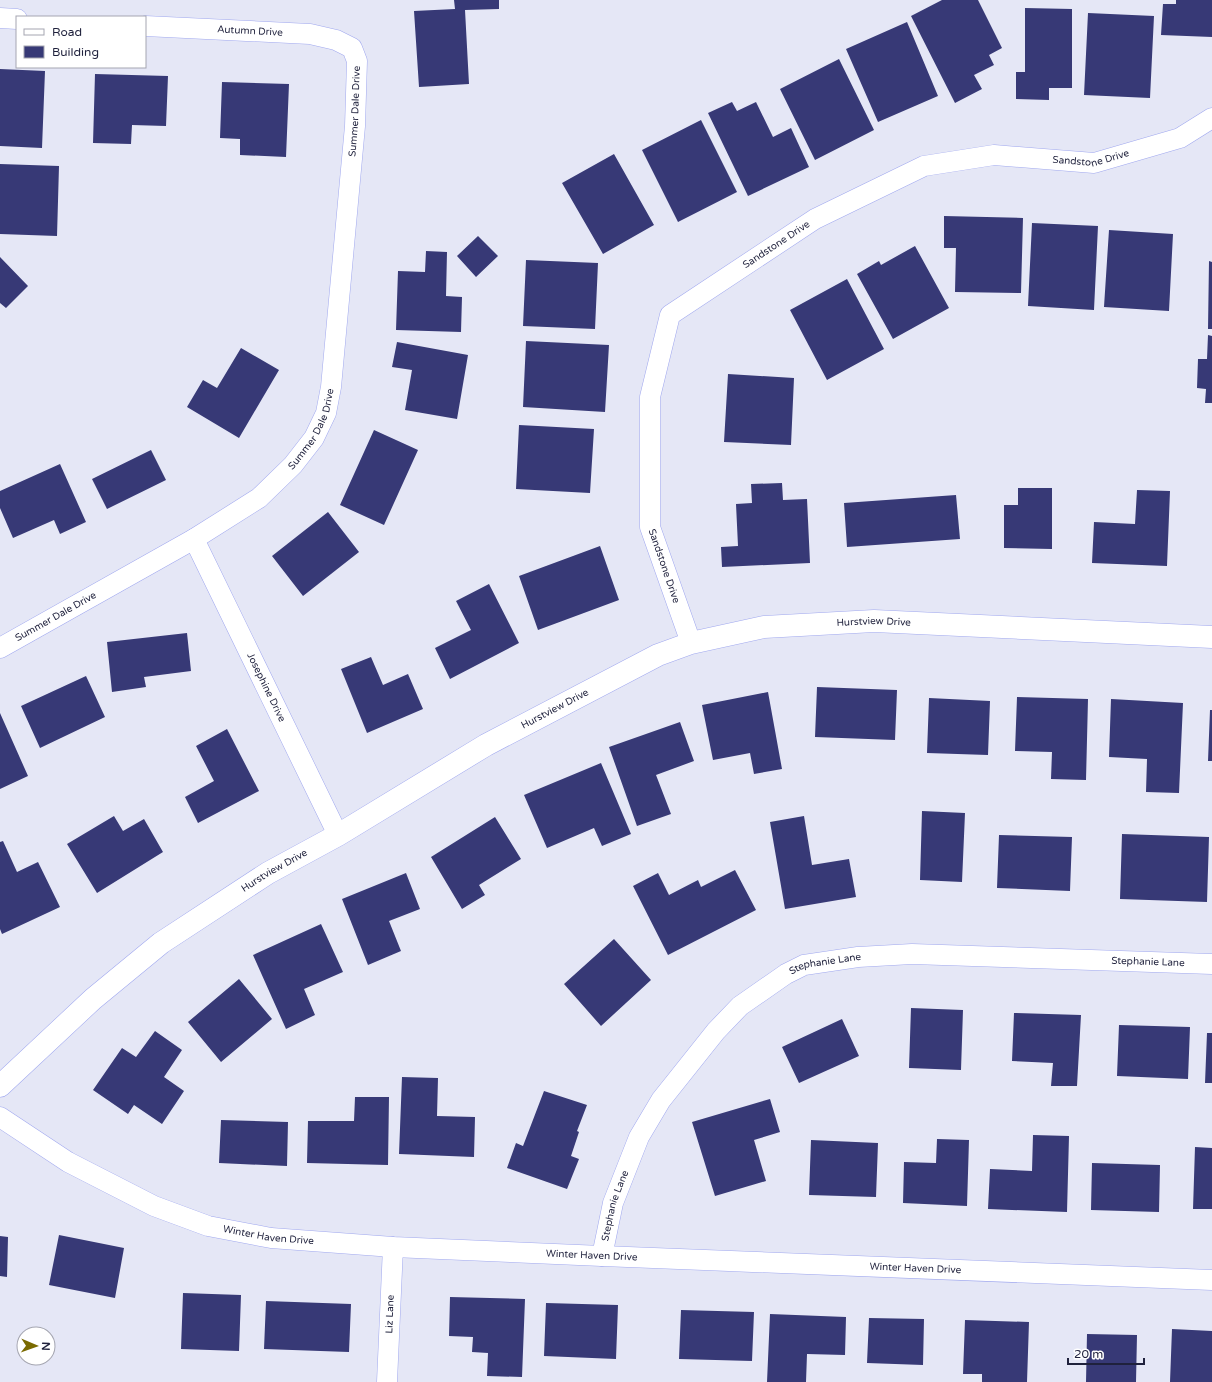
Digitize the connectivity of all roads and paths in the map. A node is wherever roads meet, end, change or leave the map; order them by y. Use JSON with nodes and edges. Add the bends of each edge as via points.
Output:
{"nodes":[{"id":1,"x":0,"y":18,"type":"edge"},
{"id":2,"x":16,"y":19,"type":"edge"},
{"id":3,"x":146,"y":26,"type":"edge"},
{"id":4,"x":352,"y":48,"type":"joint"},
{"id":5,"x":1212,"y":118,"type":"edge"},
{"id":6,"x":194,"y":540,"type":"junction"},
{"id":7,"x":1212,"y":637,"type":"edge"},
{"id":8,"x":691,"y":644,"type":"junction"},
{"id":9,"x":0,"y":648,"type":"edge"},
{"id":10,"x":338,"y":835,"type":"junction"},
{"id":11,"x":1212,"y":964,"type":"edge"},
{"id":12,"x":0,"y":1086,"type":"edge"},
{"id":13,"x":0,"y":1117,"type":"edge"},
{"id":14,"x":393,"y":1247,"type":"junction"},
{"id":15,"x":602,"y":1256,"type":"junction"},
{"id":16,"x":1212,"y":1280,"type":"edge"},
{"id":17,"x":387,"y":1382,"type":"edge"}],
"edges":[{"from":1,"to":2,"type":"street"},
{"from":3,"to":4,"type":"street","name":"Autumn Drive","via":[[310,34],[336,40]]},
{"from":4,"to":6,"type":"street","name":"Summer Dale Drive","via":[[357,61],[355,126],[331,387],[326,413],[314,438],[292,465],[259,498]]},
{"from":5,"to":8,"type":"street","name":"Sandstone Drive","via":[[1180,138],[1094,163],[994,155],[924,166],[816,219],[670,315],[650,396],[650,527]]},
{"from":6,"to":9,"type":"street","name":"Summer Dale Drive"},
{"from":6,"to":10,"type":"street","name":"Josephine Drive"},
{"from":7,"to":8,"type":"street","name":"Hurstview Drive","via":[[874,621],[764,627]]},
{"from":8,"to":10,"type":"street","name":"Hurstview Drive","via":[[658,655],[486,745]]},
{"from":10,"to":12,"type":"street","name":"Hurstview Drive","via":[[268,873],[161,943],[93,999]]},
{"from":11,"to":15,"type":"street","name":"Stephanie Lane","via":[[912,954],[858,957],[804,965],[786,974],[740,1006],[716,1031],[661,1100],[639,1137],[613,1203]]},
{"from":13,"to":14,"type":"street","name":"Winter Haven Drive","via":[[68,1162],[154,1206],[208,1226],[271,1238]]},
{"from":14,"to":15,"type":"street","name":"Winter Haven Drive"},
{"from":14,"to":17,"type":"street","name":"Liz Lane"},
{"from":15,"to":16,"type":"street","name":"Winter Haven Drive"}]}
